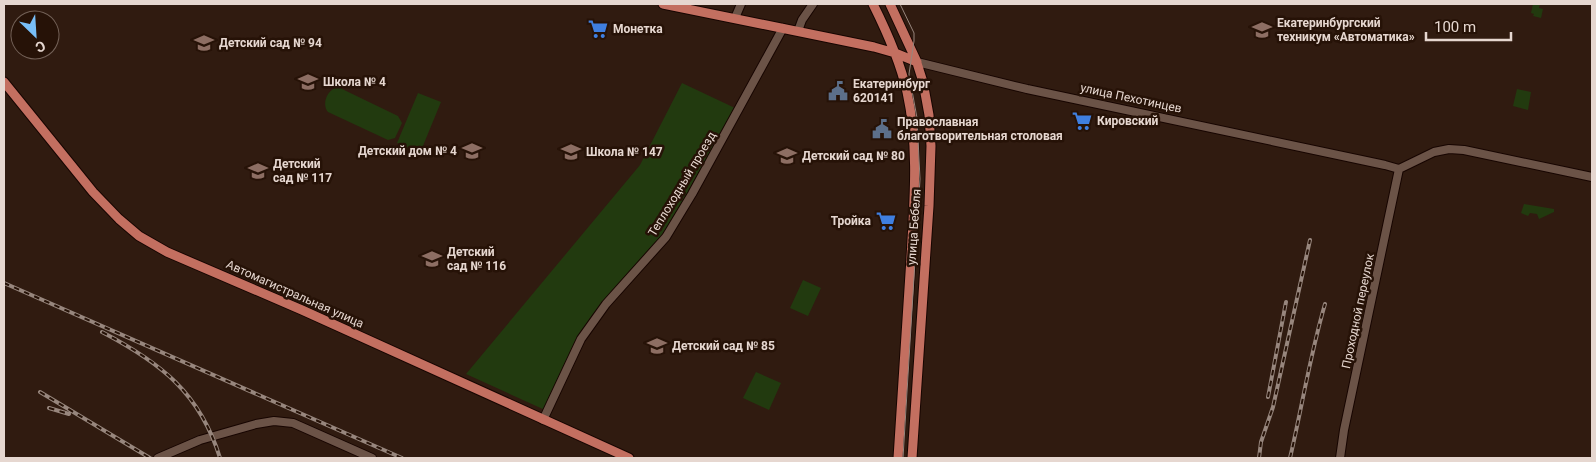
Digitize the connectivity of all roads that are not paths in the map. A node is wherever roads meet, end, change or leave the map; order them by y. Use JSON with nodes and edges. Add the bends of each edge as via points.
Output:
{"nodes":[{"id":1,"x":663,"y":4,"type":"edge"},
{"id":2,"x":741,"y":4,"type":"edge"},
{"id":3,"x":813,"y":4,"type":"edge"},
{"id":4,"x":873,"y":4,"type":"edge"},
{"id":5,"x":890,"y":4,"type":"edge"},
{"id":6,"x":735,"y":18,"type":"junction"},
{"id":7,"x":783,"y":28,"type":"junction"},
{"id":8,"x":798,"y":30,"type":"junction"},
{"id":9,"x":894,"y":53,"type":"junction"},
{"id":10,"x":917,"y":62,"type":"junction"},
{"id":11,"x":4,"y":82,"type":"edge"},
{"id":12,"x":1398,"y":170,"type":"junction"},
{"id":13,"x":1592,"y":177,"type":"edge"},
{"id":14,"x":543,"y":420,"type":"junction"},
{"id":15,"x":158,"y":458,"type":"edge"},
{"id":16,"x":372,"y":458,"type":"edge"},
{"id":17,"x":628,"y":458,"type":"edge"},
{"id":18,"x":898,"y":458,"type":"edge"},
{"id":19,"x":912,"y":458,"type":"edge"},
{"id":20,"x":1340,"y":458,"type":"edge"}],
"edges":[{"from":1,"to":6,"type":"main road","name":"улица Пехотинцев"},
{"from":2,"to":6,"type":"street"},
{"from":3,"to":8,"type":"street"},
{"from":4,"to":9,"type":"main road","name":"улица Бебеля"},
{"from":5,"to":10,"type":"main road","name":"улица Бебеля"},
{"from":6,"to":7,"type":"main road","name":"улица Пехотинцев"},
{"from":7,"to":8,"type":"main road","name":"улица Пехотинцев"},
{"from":7,"to":14,"type":"street","name":"Теплоходный проезд","via":[[666,237],[606,304],[581,339]]},
{"from":8,"to":9,"type":"main road","name":"улица Пехотинцев"},
{"from":9,"to":10,"type":"main road","name":"улица Пехотинцев"},
{"from":9,"to":18,"type":"main road","name":"улица Бебеля","via":[[907,93],[914,173]]},
{"from":10,"to":12,"type":"street","name":"улица Пехотинцев"},
{"from":10,"to":19,"type":"main road","name":"улица Бебеля","via":[[929,115],[931,146]]},
{"from":11,"to":14,"type":"main road","name":"Автомагистральная улица","via":[[93,192],[139,236],[167,252]]},
{"from":12,"to":13,"type":"street","via":[[1434,152],[1449,149]]},
{"from":12,"to":20,"type":"street","name":"Проходной переулок"},
{"from":14,"to":17,"type":"main road","name":"Автомагистральная улица"},
{"from":15,"to":16,"type":"street","via":[[200,440],[274,421],[293,423]]}]}
